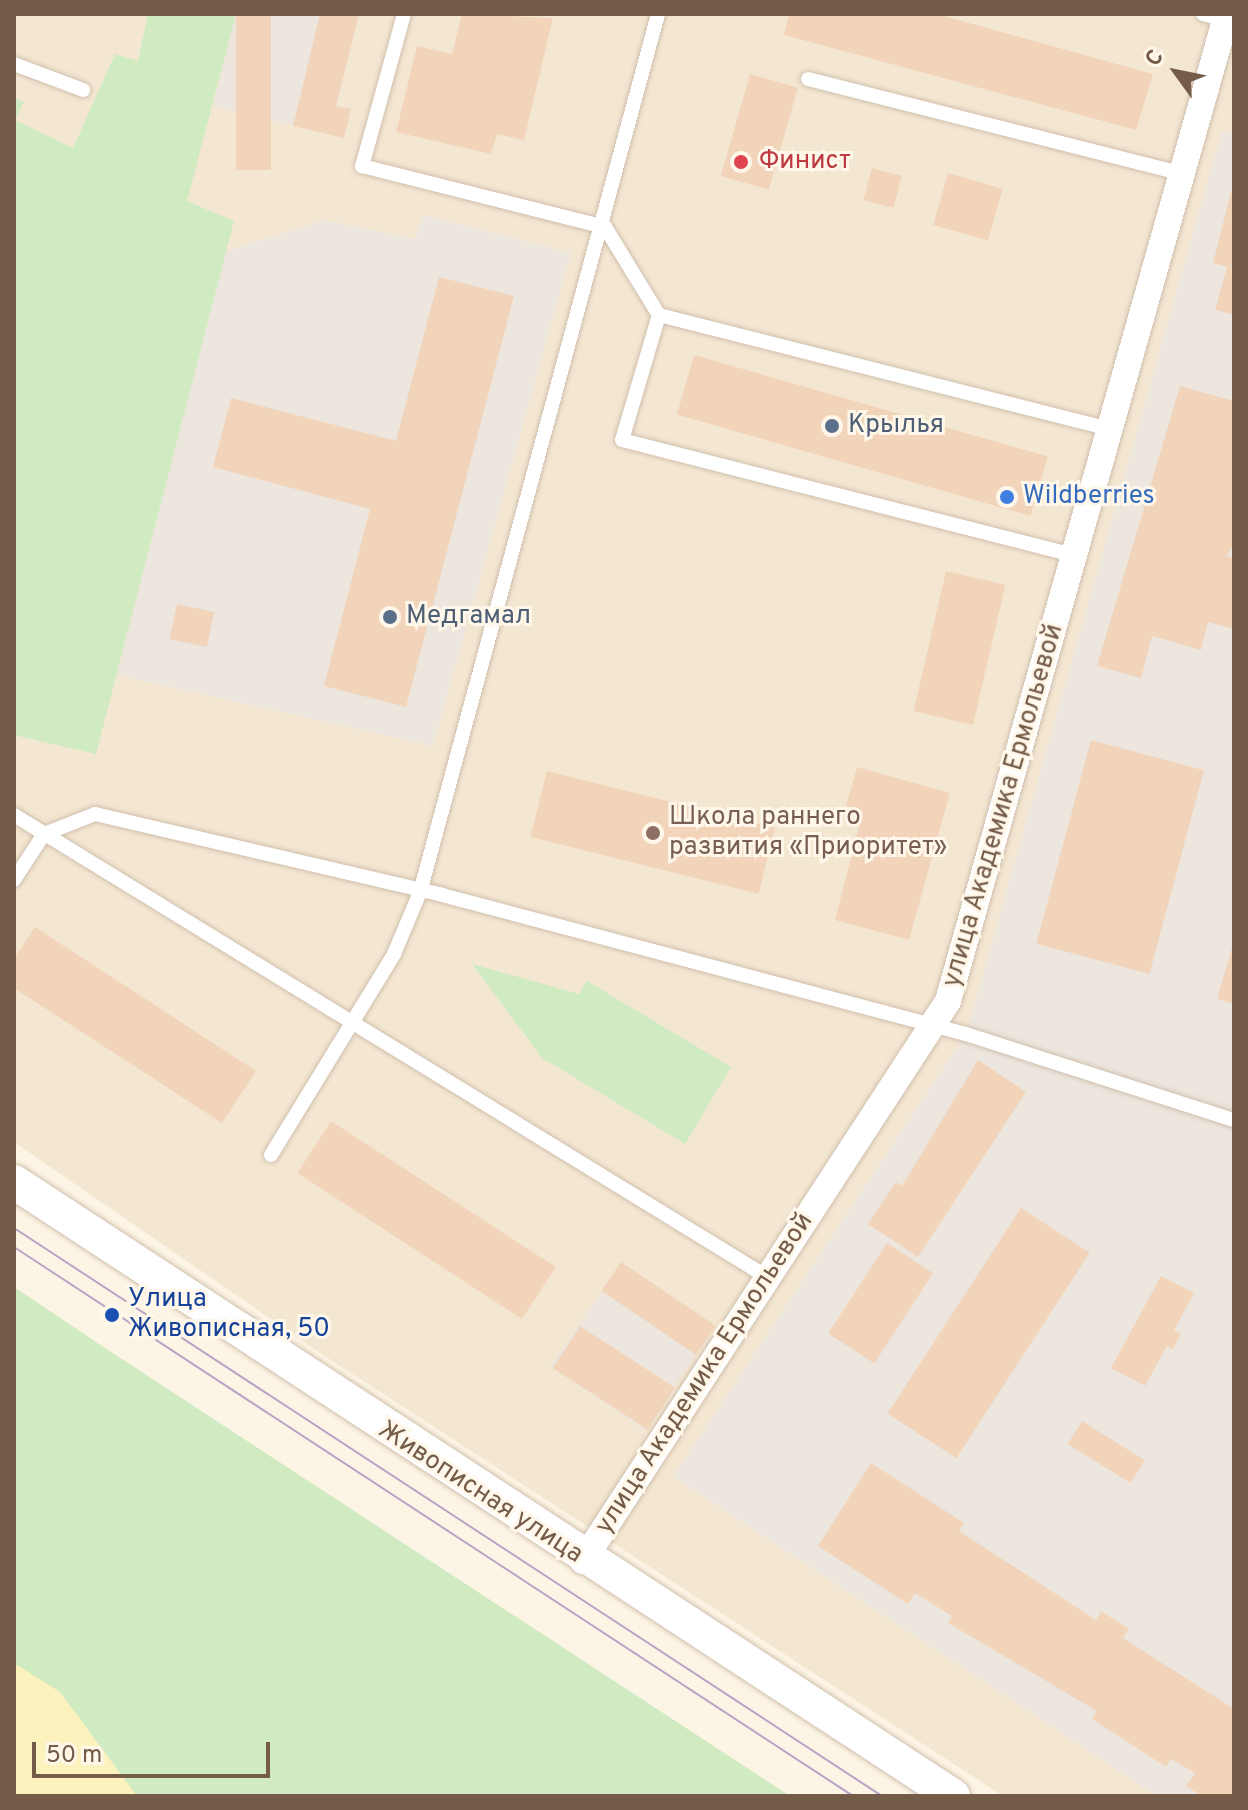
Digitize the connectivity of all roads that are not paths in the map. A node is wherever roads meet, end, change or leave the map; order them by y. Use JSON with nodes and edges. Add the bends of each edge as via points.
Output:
{"nodes":[{"id":1,"x":404,"y":14,"type":"edge"},
{"id":2,"x":658,"y":14,"type":"edge"},
{"id":3,"x":1219,"y":16,"type":"edge"},
{"id":4,"x":14,"y":64,"type":"edge"},
{"id":5,"x":808,"y":79,"type":"dead end"},
{"id":6,"x":83,"y":90,"type":"dead end"},
{"id":7,"x":1183,"y":174,"type":"junction"},
{"id":8,"x":605,"y":227,"type":"junction"},
{"id":9,"x":659,"y":315,"type":"junction"},
{"id":10,"x":1111,"y":429,"type":"junction"},
{"id":11,"x":1076,"y":556,"type":"junction"},
{"id":12,"x":14,"y":815,"type":"edge"},
{"id":13,"x":44,"y":834,"type":"junction"},
{"id":14,"x":14,"y":880,"type":"edge"},
{"id":15,"x":420,"y":892,"type":"junction"},
{"id":16,"x":355,"y":1023,"type":"junction"},
{"id":17,"x":934,"y":1026,"type":"junction"},
{"id":18,"x":1234,"y":1120,"type":"edge"},
{"id":19,"x":271,"y":1155,"type":"dead end"},
{"id":20,"x":14,"y":1182,"type":"edge"},
{"id":21,"x":769,"y":1278,"type":"junction"},
{"id":22,"x":583,"y":1561,"type":"junction"},
{"id":23,"x":953,"y":1796,"type":"edge"}],
"edges":[{"from":1,"to":8,"type":"lane","via":[[362,166]]},
{"from":2,"to":8,"type":"lane"},
{"from":3,"to":7,"type":"street","name":"улица Академика Ермольевой"},
{"from":4,"to":6,"type":"lane"},
{"from":5,"to":7,"type":"lane"},
{"from":7,"to":10,"type":"street","name":"улица Академика Ермольевой"},
{"from":8,"to":9,"type":"lane"},
{"from":8,"to":15,"type":"lane"},
{"from":9,"to":10,"type":"lane"},
{"from":9,"to":11,"type":"lane","via":[[622,440]]},
{"from":10,"to":11,"type":"street","name":"улица Академика Ермольевой"},
{"from":11,"to":17,"type":"street","name":"улица Академика Ермольевой","via":[[962,959]]},
{"from":12,"to":13,"type":"lane"},
{"from":13,"to":14,"type":"lane"},
{"from":13,"to":15,"type":"lane","via":[[95,814]]},
{"from":13,"to":16,"type":"lane"},
{"from":15,"to":16,"type":"lane"},
{"from":15,"to":17,"type":"lane"},
{"from":16,"to":19,"type":"lane"},
{"from":16,"to":21,"type":"lane"},
{"from":17,"to":18,"type":"lane"},
{"from":17,"to":21,"type":"street","name":"улица Академика Ермольевой"},
{"from":20,"to":22,"type":"street","name":"Живописная улица"},
{"from":21,"to":22,"type":"street","name":"улица Академика Ермольевой"},
{"from":22,"to":23,"type":"street","name":"Живописная улица"}]}
